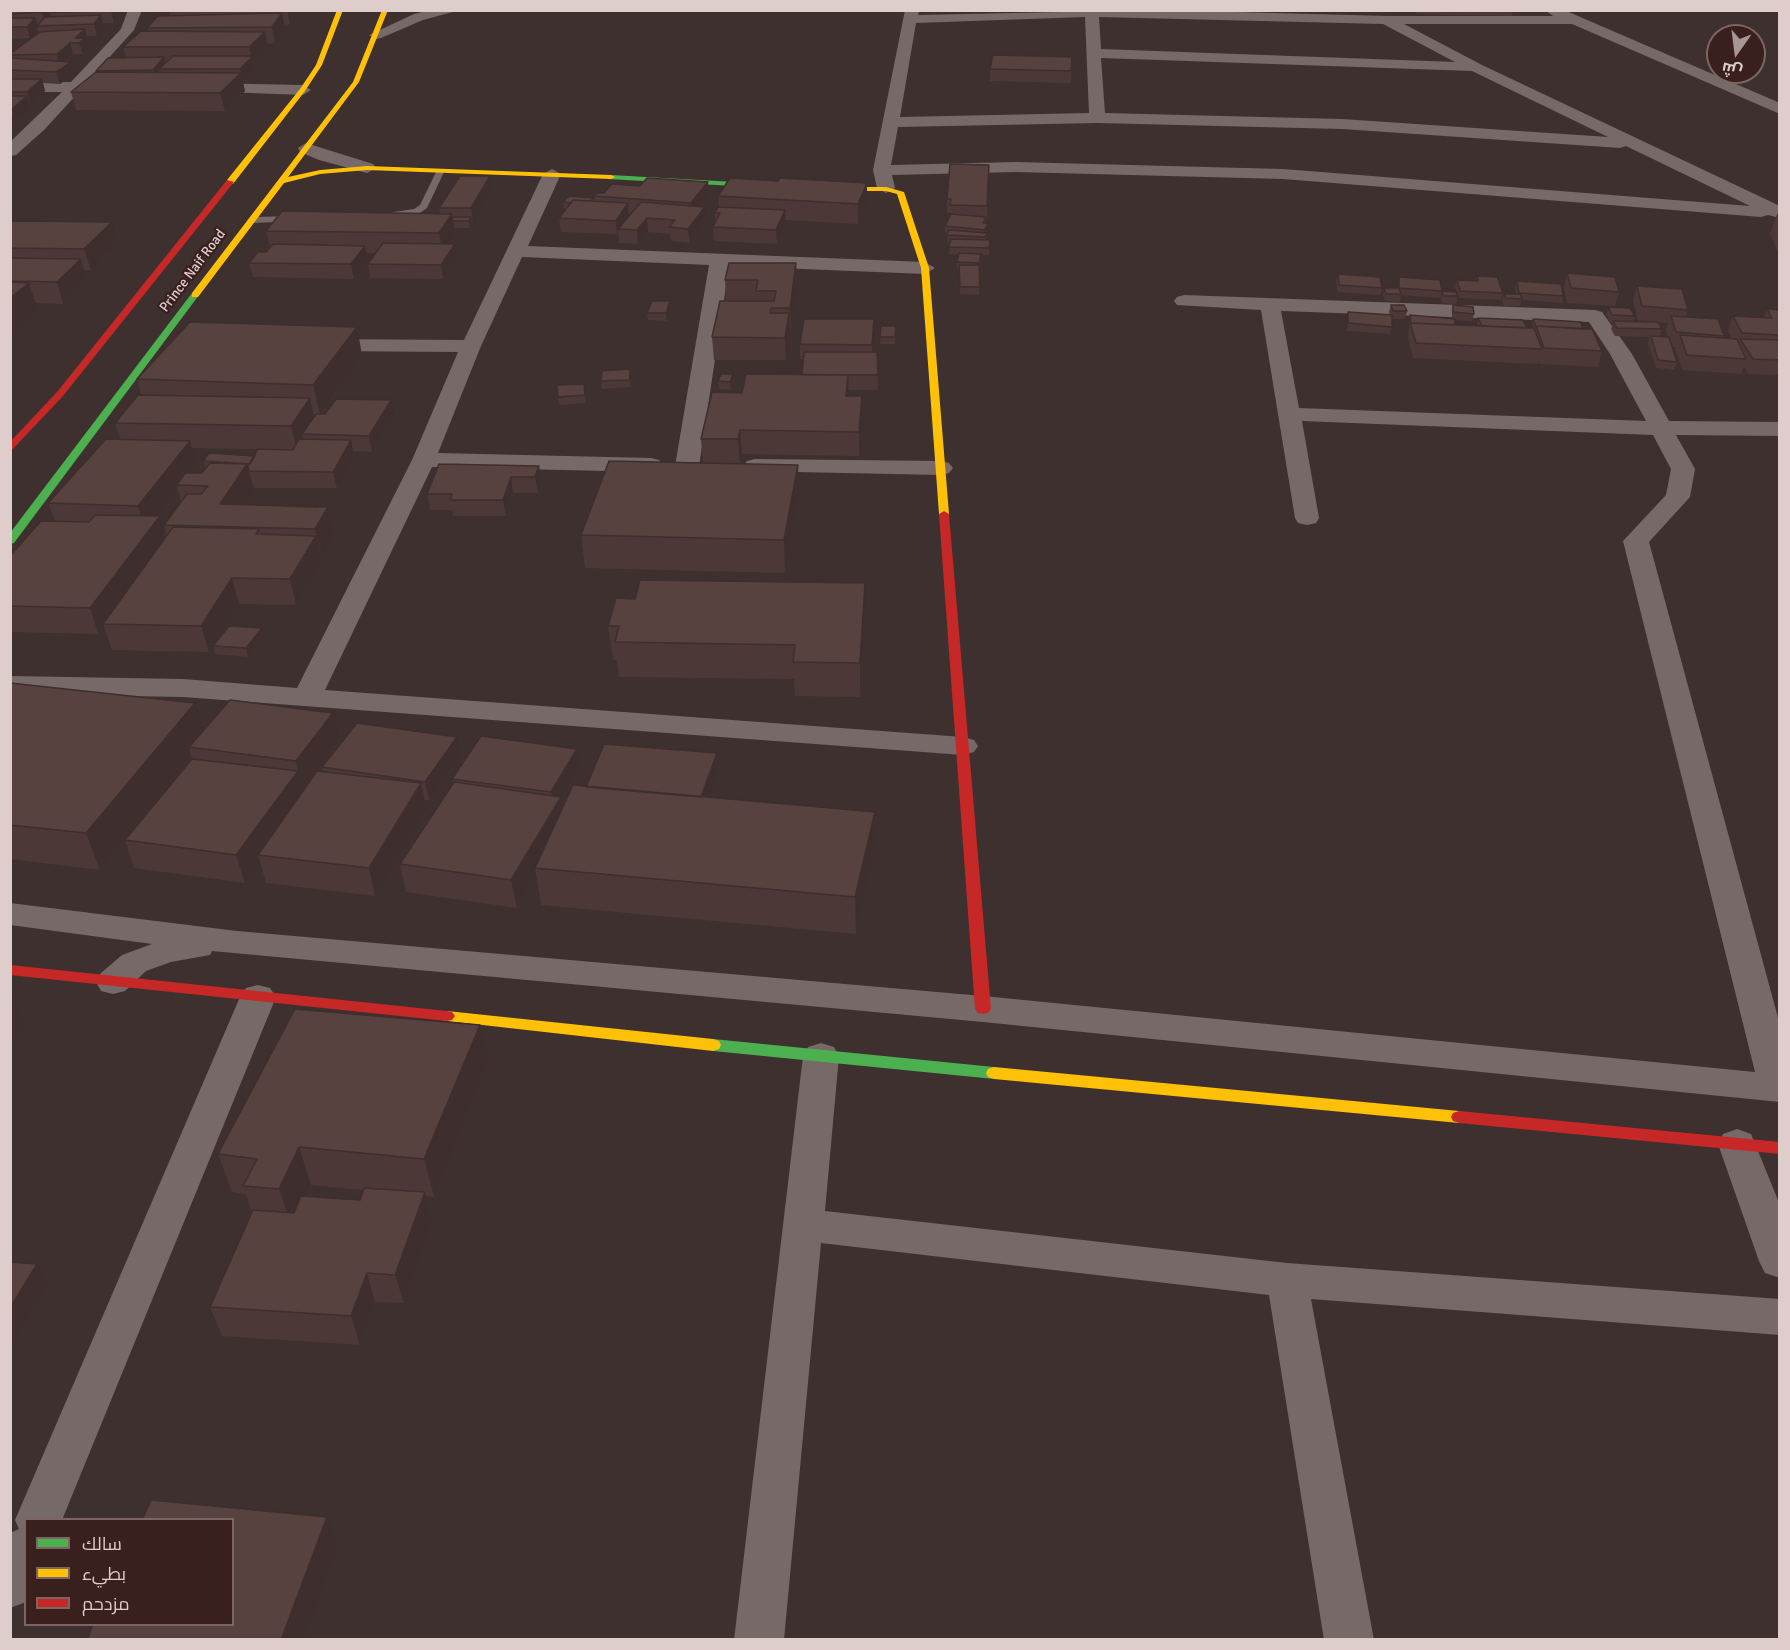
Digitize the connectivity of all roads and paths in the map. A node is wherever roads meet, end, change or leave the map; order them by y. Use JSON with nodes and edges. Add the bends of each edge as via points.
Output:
{"nodes":[{"id":1,"x":135,"y":10,"type":"edge"},
{"id":2,"x":340,"y":10,"type":"edge"},
{"id":3,"x":385,"y":10,"type":"edge"},
{"id":4,"x":454,"y":10,"type":"edge"},
{"id":5,"x":1551,"y":10,"type":"edge"},
{"id":6,"x":1587,"y":10,"type":"edge"},
{"id":7,"x":1092,"y":13,"type":"junction"},
{"id":8,"x":911,"y":15,"type":"edge"},
{"id":9,"x":1386,"y":20,"type":"junction"},
{"id":10,"x":1572,"y":20,"type":"junction"},
{"id":11,"x":376,"y":35,"type":"junction"},
{"id":12,"x":1674,"y":47,"type":"dead end"},
{"id":13,"x":1096,"y":53,"type":"junction"},
{"id":14,"x":1477,"y":68,"type":"junction"},
{"id":15,"x":75,"y":86,"type":"junction"},
{"id":16,"x":10,"y":87,"type":"edge"},
{"id":17,"x":132,"y":87,"type":"edge"},
{"id":18,"x":189,"y":88,"type":"edge"},
{"id":19,"x":303,"y":90,"type":"junction"},
{"id":20,"x":1779,"y":109,"type":"edge"},
{"id":21,"x":1097,"y":118,"type":"junction"},
{"id":22,"x":890,"y":122,"type":"junction"},
{"id":23,"x":1636,"y":144,"type":"junction"},
{"id":24,"x":306,"y":148,"type":"junction"},
{"id":25,"x":10,"y":151,"type":"edge"},
{"id":26,"x":367,"y":168,"type":"junction"},
{"id":27,"x":882,"y":170,"type":"junction"},
{"id":28,"x":440,"y":172,"type":"junction"},
{"id":29,"x":552,"y":174,"type":"junction"},
{"id":30,"x":282,"y":181,"type":"junction"},
{"id":31,"x":784,"y":187,"type":"edge"},
{"id":32,"x":807,"y":189,"type":"edge"},
{"id":33,"x":886,"y":189,"type":"junction"},
{"id":34,"x":1779,"y":213,"type":"edge"},
{"id":35,"x":380,"y":215,"type":"edge"},
{"id":36,"x":310,"y":218,"type":"edge"},
{"id":37,"x":252,"y":220,"type":"junction"},
{"id":38,"x":515,"y":251,"type":"junction"},
{"id":39,"x":720,"y":259,"type":"junction"},
{"id":40,"x":924,"y":268,"type":"junction"},
{"id":41,"x":1184,"y":301,"type":"dead end"},
{"id":42,"x":1270,"y":304,"type":"junction"},
{"id":43,"x":158,"y":344,"type":"junction"},
{"id":44,"x":181,"y":345,"type":"edge"},
{"id":45,"x":297,"y":345,"type":"edge"},
{"id":46,"x":471,"y":346,"type":"junction"},
{"id":47,"x":1289,"y":414,"type":"junction"},
{"id":48,"x":1661,"y":428,"type":"junction"},
{"id":49,"x":1779,"y":429,"type":"edge"},
{"id":50,"x":10,"y":449,"type":"edge"},
{"id":51,"x":424,"y":460,"type":"junction"},
{"id":52,"x":710,"y":466,"type":"junction"},
{"id":53,"x":941,"y":468,"type":"junction"},
{"id":54,"x":1306,"y":518,"type":"dead end"},
{"id":55,"x":10,"y":541,"type":"edge"},
{"id":56,"x":10,"y":668,"type":"edge"},
{"id":57,"x":24,"y":685,"type":"edge"},
{"id":58,"x":307,"y":697,"type":"junction"},
{"id":59,"x":963,"y":746,"type":"junction"},
{"id":60,"x":10,"y":914,"type":"edge"},
{"id":61,"x":237,"y":943,"type":"junction"},
{"id":62,"x":10,"y":970,"type":"edge"},
{"id":63,"x":129,"y":977,"type":"junction"},
{"id":64,"x":258,"y":997,"type":"junction"},
{"id":65,"x":983,"y":1009,"type":"junction"},
{"id":66,"x":821,"y":1056,"type":"junction"},
{"id":67,"x":1779,"y":1088,"type":"edge"},
{"id":68,"x":1737,"y":1144,"type":"junction"},
{"id":69,"x":1779,"y":1148,"type":"edge"},
{"id":70,"x":803,"y":1225,"type":"junction"},
{"id":71,"x":1779,"y":1261,"type":"edge"},
{"id":72,"x":1287,"y":1280,"type":"junction"},
{"id":73,"x":1779,"y":1317,"type":"edge"},
{"id":74,"x":39,"y":1518,"type":"edge"},
{"id":75,"x":24,"y":1554,"type":"edge"},
{"id":76,"x":10,"y":1585,"type":"edge"},
{"id":77,"x":759,"y":1640,"type":"edge"},
{"id":78,"x":1349,"y":1640,"type":"edge"}],
"edges":[{"from":1,"to":15,"type":"street","via":[[127,30]]},
{"from":2,"to":19,"type":"street","name":"Prince Naif Road","via":[[319,65]]},
{"from":3,"to":11,"type":"street","name":"Prince Naif Road"},
{"from":4,"to":11,"type":"street","via":[[419,17]]},
{"from":5,"to":10,"type":"street"},
{"from":6,"to":12,"type":"street"},
{"from":7,"to":8,"type":"street"},
{"from":7,"to":9,"type":"street"},
{"from":7,"to":13,"type":"street"},
{"from":8,"to":22,"type":"street"},
{"from":9,"to":10,"type":"street"},
{"from":9,"to":14,"type":"street"},
{"from":10,"to":20,"type":"street"},
{"from":11,"to":24,"type":"street","name":"Prince Naif Road","via":[[356,82]]},
{"from":13,"to":14,"type":"street"},
{"from":13,"to":21,"type":"street"},
{"from":14,"to":23,"type":"street"},
{"from":15,"to":16,"type":"street"},
{"from":15,"to":17,"type":"street"},
{"from":15,"to":25,"type":"street"},
{"from":18,"to":19,"type":"street"},
{"from":19,"to":50,"type":"street","name":"Prince Naif Road","via":[[60,394]]},
{"from":21,"to":22,"type":"street"},
{"from":21,"to":23,"type":"street","via":[[1342,124]]},
{"from":22,"to":27,"type":"street"},
{"from":23,"to":34,"type":"street"},
{"from":24,"to":26,"type":"street"},
{"from":24,"to":30,"type":"street","name":"Prince Naif Road"},
{"from":26,"to":28,"type":"street"},
{"from":26,"to":30,"type":"street","via":[[320,172]]},
{"from":27,"to":33,"type":"street"},
{"from":27,"to":34,"type":"street","via":[[997,167],[1294,175]]},
{"from":28,"to":29,"type":"street"},
{"from":28,"to":35,"type":"lane","via":[[424,206],[417,212]]},
{"from":29,"to":31,"type":"street"},
{"from":29,"to":38,"type":"street"},
{"from":30,"to":37,"type":"street","name":"Prince Naif Road"},
{"from":32,"to":33,"type":"street"},
{"from":33,"to":40,"type":"street","via":[[900,192]]},
{"from":36,"to":37,"type":"lane"},
{"from":37,"to":43,"type":"street","name":"Prince Naif Road"},
{"from":38,"to":39,"type":"street"},
{"from":38,"to":46,"type":"street"},
{"from":39,"to":40,"type":"street"},
{"from":39,"to":52,"type":"street"},
{"from":40,"to":53,"type":"street"},
{"from":41,"to":42,"type":"street"},
{"from":42,"to":47,"type":"street"},
{"from":42,"to":48,"type":"street","via":[[1595,316],[1622,354]]},
{"from":43,"to":44,"type":"street"},
{"from":43,"to":55,"type":"street","name":"Prince Naif Road"},
{"from":45,"to":46,"type":"street"},
{"from":46,"to":51,"type":"street"},
{"from":47,"to":48,"type":"street"},
{"from":47,"to":54,"type":"street"},
{"from":48,"to":49,"type":"street"},
{"from":48,"to":67,"type":"street","via":[[1683,469],[1678,497],[1636,541]]},
{"from":51,"to":52,"type":"street"},
{"from":51,"to":58,"type":"street"},
{"from":52,"to":53,"type":"street"},
{"from":53,"to":59,"type":"street"},
{"from":56,"to":57,"type":"street"},
{"from":57,"to":58,"type":"street","via":[[183,688]]},
{"from":58,"to":59,"type":"street"},
{"from":59,"to":65,"type":"street"},
{"from":60,"to":61,"type":"street"},
{"from":61,"to":63,"type":"street","via":[[166,951]]},
{"from":61,"to":65,"type":"street"},
{"from":62,"to":63,"type":"street"},
{"from":63,"to":64,"type":"street"},
{"from":64,"to":66,"type":"street"},
{"from":64,"to":74,"type":"street"},
{"from":65,"to":67,"type":"street"},
{"from":66,"to":68,"type":"street"},
{"from":66,"to":70,"type":"street"},
{"from":68,"to":69,"type":"street"},
{"from":68,"to":71,"type":"street"},
{"from":70,"to":72,"type":"street"},
{"from":70,"to":77,"type":"street"},
{"from":72,"to":73,"type":"street"},
{"from":72,"to":78,"type":"street"},
{"from":75,"to":76,"type":"street"}]}
